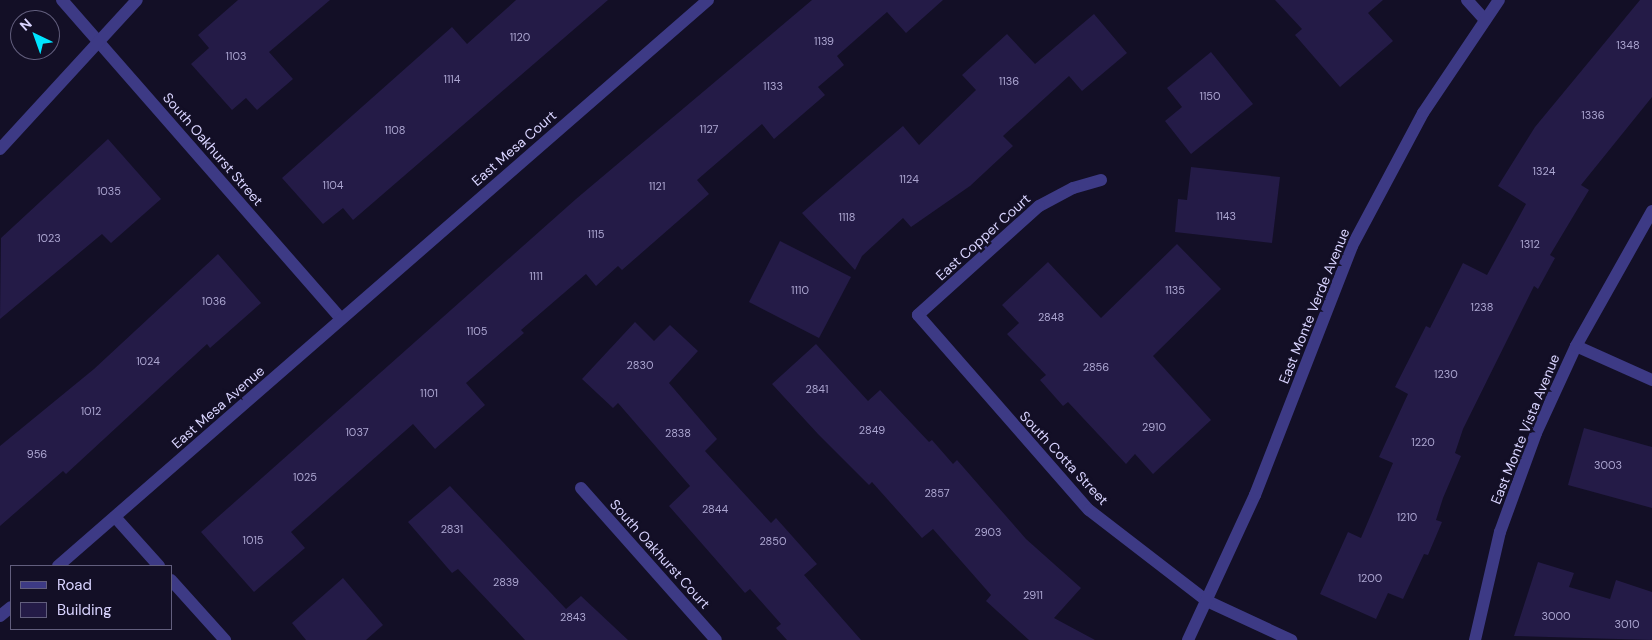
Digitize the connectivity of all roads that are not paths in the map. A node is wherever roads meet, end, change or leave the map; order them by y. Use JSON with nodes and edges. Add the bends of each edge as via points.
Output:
{"nodes":[{"id":1,"x":62,"y":0,"type":"edge"},
{"id":2,"x":136,"y":0,"type":"edge"},
{"id":3,"x":708,"y":0,"type":"edge"},
{"id":4,"x":1467,"y":0,"type":"edge"},
{"id":5,"x":1499,"y":0,"type":"edge"},
{"id":6,"x":1484,"y":20,"type":"junction"},
{"id":7,"x":99,"y":41,"type":"junction"},
{"id":8,"x":0,"y":149,"type":"edge"},
{"id":9,"x":1100,"y":180,"type":"dead end"},
{"id":10,"x":1652,"y":211,"type":"edge"},
{"id":11,"x":918,"y":315,"type":"joint"},
{"id":12,"x":340,"y":318,"type":"junction"},
{"id":13,"x":1576,"y":346,"type":"junction"},
{"id":14,"x":1652,"y":380,"type":"edge"},
{"id":15,"x":581,"y":488,"type":"dead end"},
{"id":16,"x":115,"y":518,"type":"junction"},
{"id":17,"x":59,"y":565,"type":"edge"},
{"id":18,"x":158,"y":565,"type":"edge"},
{"id":19,"x":172,"y":581,"type":"edge"},
{"id":20,"x":1207,"y":601,"type":"junction"},
{"id":21,"x":10,"y":608,"type":"edge"},
{"id":22,"x":0,"y":616,"type":"edge"},
{"id":23,"x":225,"y":640,"type":"edge"},
{"id":24,"x":716,"y":640,"type":"edge"},
{"id":25,"x":1188,"y":640,"type":"edge"},
{"id":26,"x":1291,"y":640,"type":"edge"},
{"id":27,"x":1475,"y":640,"type":"edge"}],
"edges":[{"from":1,"to":7,"type":"street","name":"South Oakhurst Street"},
{"from":2,"to":7,"type":"street"},
{"from":3,"to":12,"type":"street","name":"East Mesa Court"},
{"from":4,"to":6,"type":"street"},
{"from":5,"to":6,"type":"street","name":"East Monte Verde Avenue"},
{"from":6,"to":20,"type":"street","name":"East Monte Verde Avenue","via":[[1423,113],[1352,246],[1255,495]]},
{"from":7,"to":8,"type":"street"},
{"from":7,"to":12,"type":"street","name":"South Oakhurst Street"},
{"from":9,"to":11,"type":"street","name":"East Copper Court","via":[[1073,188],[1040,206]]},
{"from":10,"to":13,"type":"street","name":"East Monte Vista Avenue"},
{"from":11,"to":20,"type":"street","name":"South Cotta Street","via":[[1089,510]]},
{"from":12,"to":16,"type":"street","name":"East Mesa Avenue"},
{"from":13,"to":14,"type":"street"},
{"from":13,"to":27,"type":"street","name":"East Monte Vista Avenue","via":[[1514,488]]},
{"from":15,"to":24,"type":"street","name":"South Oakhurst Court"},
{"from":16,"to":17,"type":"street"},
{"from":16,"to":18,"type":"street"},
{"from":19,"to":23,"type":"street"},
{"from":20,"to":25,"type":"street","name":"East Monte Verde Avenue"},
{"from":20,"to":26,"type":"street","name":"South Cotta Street"},
{"from":21,"to":22,"type":"street"}]}
